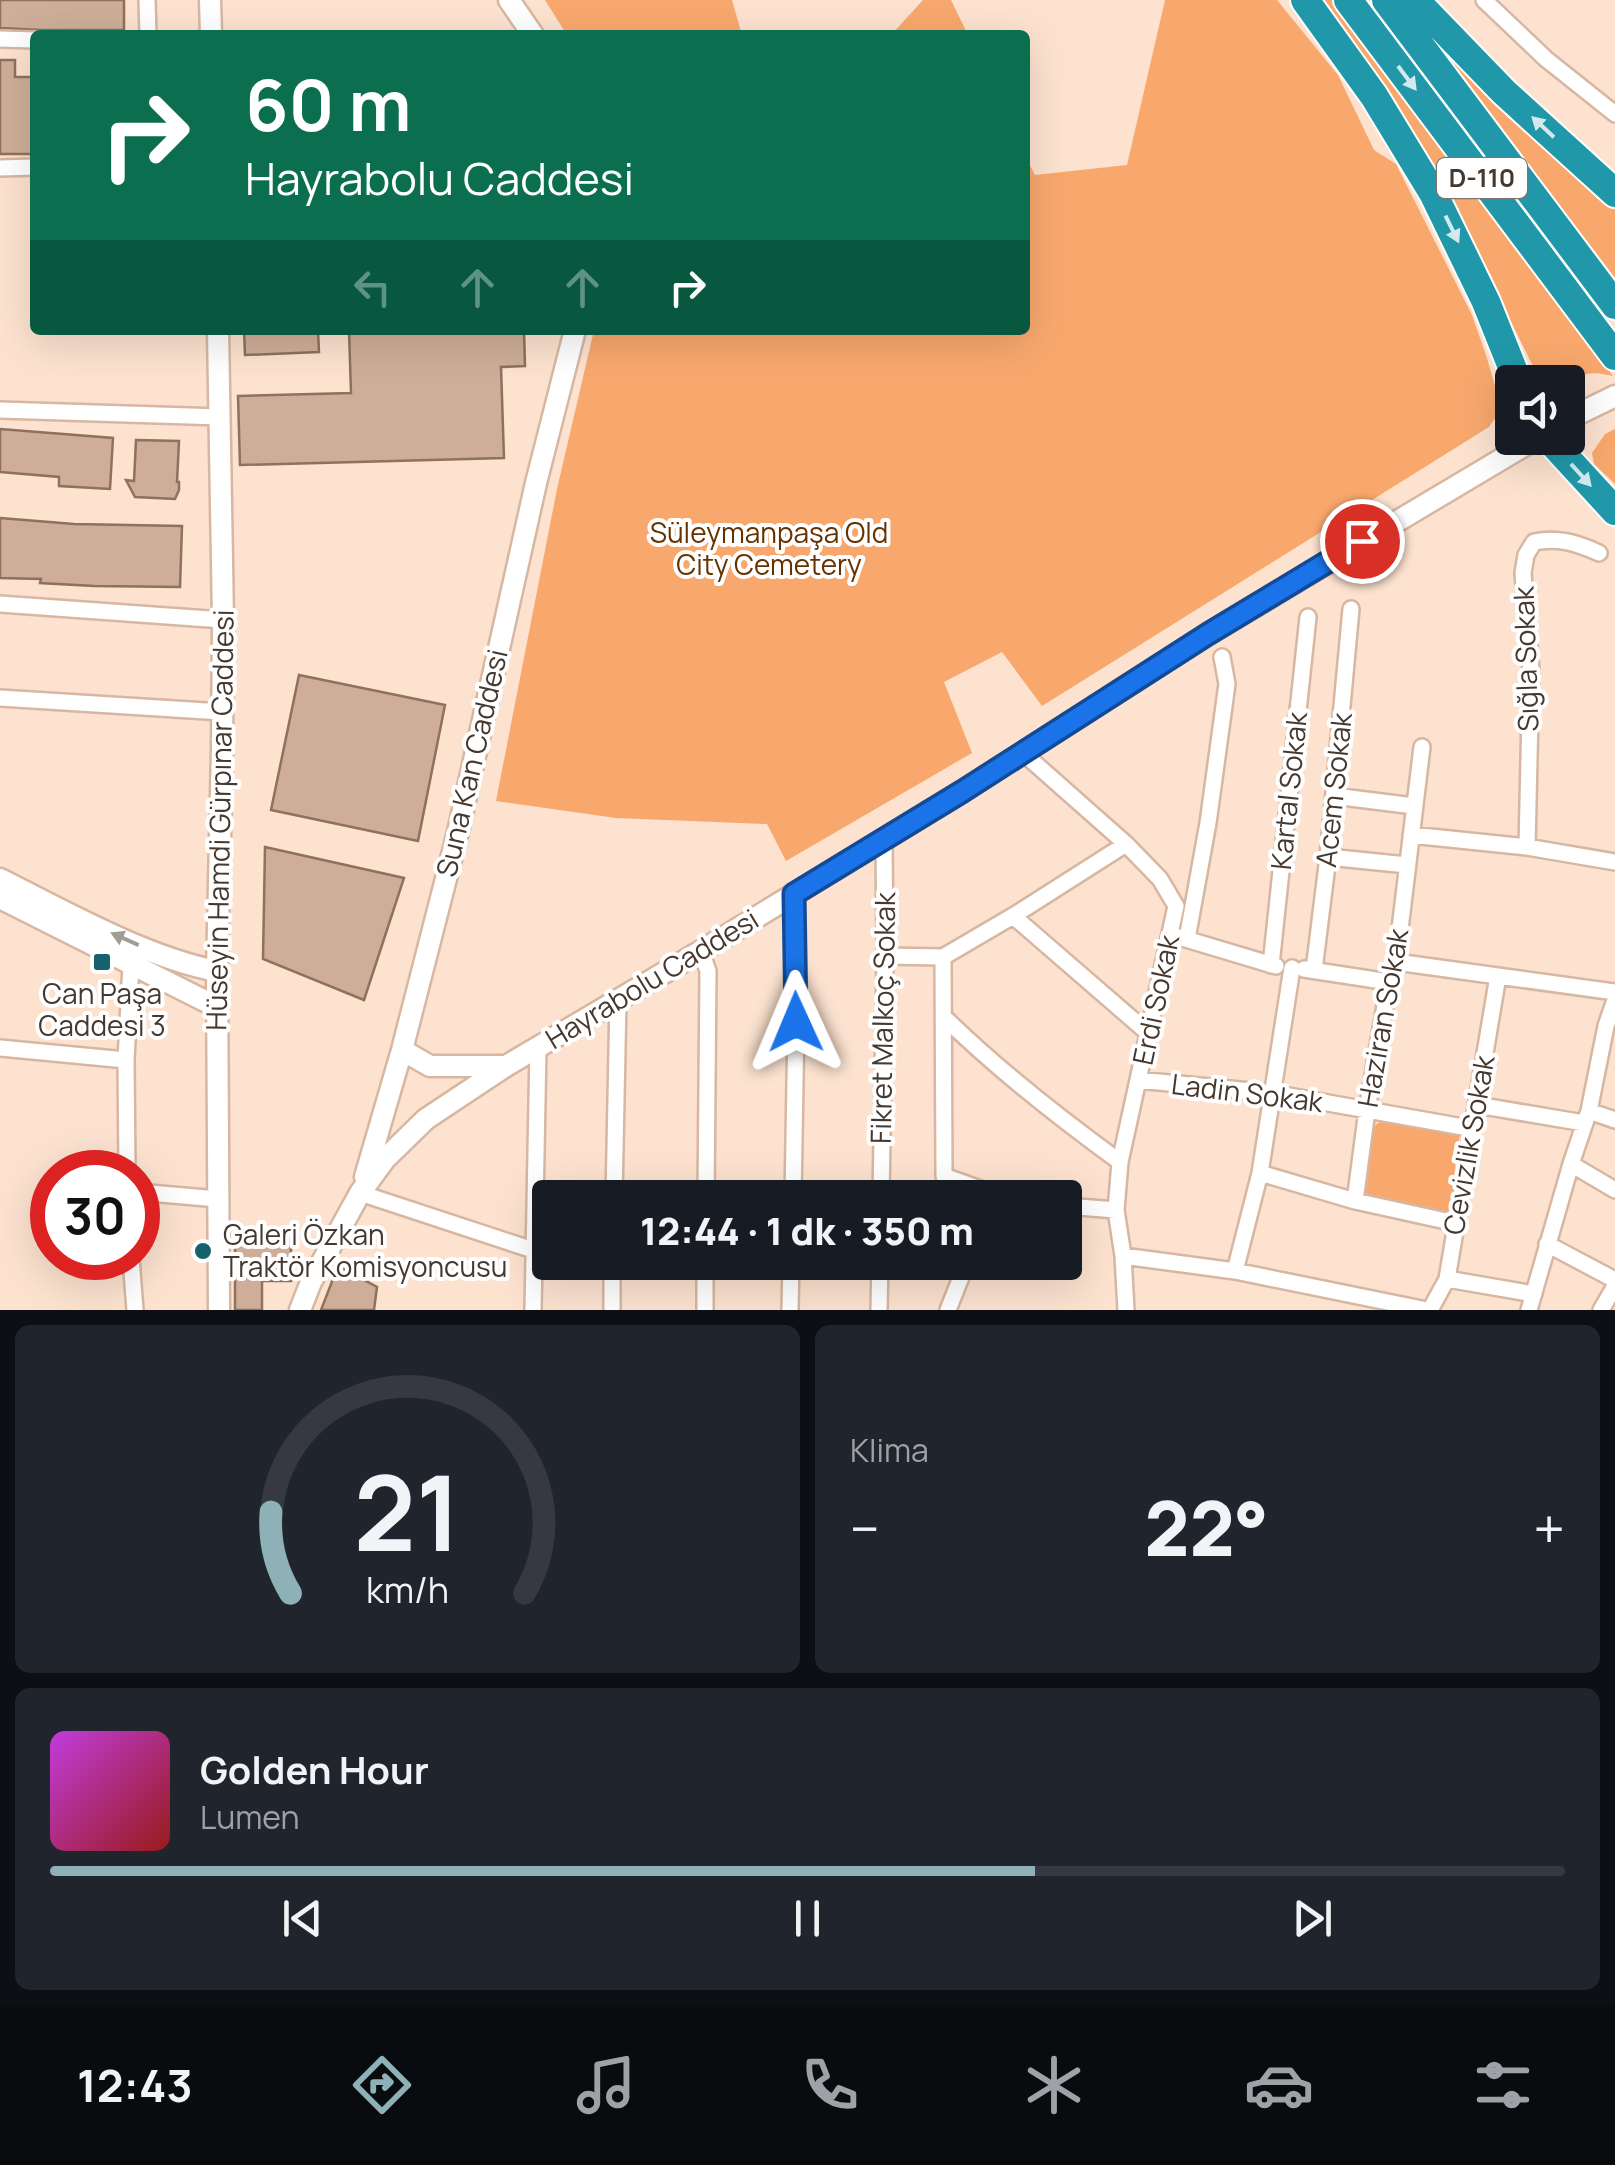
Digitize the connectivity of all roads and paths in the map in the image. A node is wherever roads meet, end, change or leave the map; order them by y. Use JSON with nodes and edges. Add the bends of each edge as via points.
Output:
{"nodes":[{"id":1,"x":147,"y":0,"type":"edge"},
{"id":2,"x":210,"y":0,"type":"edge"},
{"id":3,"x":509,"y":0,"type":"edge"},
{"id":4,"x":1305,"y":0,"type":"edge"},
{"id":5,"x":1348,"y":0,"type":"edge"},
{"id":6,"x":1386,"y":0,"type":"edge"},
{"id":7,"x":1415,"y":0,"type":"edge"},
{"id":8,"x":1484,"y":0,"type":"edge"},
{"id":9,"x":148,"y":30,"type":"edge"},
{"id":10,"x":211,"y":30,"type":"edge"},
{"id":11,"x":530,"y":30,"type":"edge"},
{"id":12,"x":0,"y":39,"type":"edge"},
{"id":13,"x":30,"y":40,"type":"edge"},
{"id":14,"x":1615,"y":114,"type":"edge"},
{"id":15,"x":0,"y":168,"type":"edge"},
{"id":16,"x":30,"y":168,"type":"edge"},
{"id":17,"x":1615,"y":193,"type":"edge"},
{"id":18,"x":1615,"y":305,"type":"edge"},
{"id":19,"x":218,"y":335,"type":"edge"},
{"id":20,"x":574,"y":335,"type":"edge"},
{"id":21,"x":1615,"y":356,"type":"edge"},
{"id":22,"x":1511,"y":365,"type":"edge"},
{"id":23,"x":1615,"y":396,"type":"edge"},
{"id":24,"x":0,"y":410,"type":"edge"},
{"id":25,"x":1585,"y":411,"type":"edge"},
{"id":26,"x":220,"y":417,"type":"junction"},
{"id":27,"x":1508,"y":455,"type":"edge"},
{"id":28,"x":1564,"y":455,"type":"edge"},
{"id":29,"x":1615,"y":511,"type":"edge"},
{"id":30,"x":1599,"y":552,"type":"dead end"},
{"id":31,"x":0,"y":604,"type":"edge"},
{"id":32,"x":1351,"y":609,"type":"dead end"},
{"id":33,"x":1308,"y":617,"type":"dead end"},
{"id":34,"x":222,"y":620,"type":"junction"},
{"id":35,"x":1222,"y":657,"type":"dead end"},
{"id":36,"x":0,"y":698,"type":"edge"},
{"id":37,"x":222,"y":712,"type":"junction"},
{"id":38,"x":1422,"y":747,"type":"dead end"},
{"id":39,"x":1022,"y":752,"type":"junction"},
{"id":40,"x":1334,"y":796,"type":"junction"},
{"id":41,"x":1414,"y":806,"type":"junction"},
{"id":42,"x":1410,"y":834,"type":"junction"},
{"id":43,"x":884,"y":839,"type":"junction"},
{"id":44,"x":1126,"y":844,"type":"junction"},
{"id":45,"x":1527,"y":847,"type":"junction"},
{"id":46,"x":1328,"y":857,"type":"junction"},
{"id":47,"x":1615,"y":862,"type":"edge"},
{"id":48,"x":1407,"y":865,"type":"junction"},
{"id":49,"x":0,"y":879,"type":"edge"},
{"id":50,"x":794,"y":894,"type":"junction"},
{"id":51,"x":0,"y":898,"type":"edge"},
{"id":52,"x":1014,"y":916,"type":"junction"},
{"id":53,"x":1170,"y":934,"type":"junction"},
{"id":54,"x":1188,"y":939,"type":"junction"},
{"id":55,"x":700,"y":951,"type":"junction"},
{"id":56,"x":886,"y":956,"type":"junction"},
{"id":57,"x":943,"y":957,"type":"junction"},
{"id":58,"x":1396,"y":962,"type":"junction"},
{"id":59,"x":131,"y":964,"type":"junction"},
{"id":60,"x":1270,"y":964,"type":"junction"},
{"id":61,"x":1292,"y":968,"type":"junction"},
{"id":62,"x":1314,"y":970,"type":"junction"},
{"id":63,"x":217,"y":971,"type":"junction"},
{"id":64,"x":1498,"y":976,"type":"junction"},
{"id":65,"x":1389,"y":982,"type":"junction"},
{"id":66,"x":1615,"y":992,"type":"edge"},
{"id":67,"x":618,"y":1000,"type":"junction"},
{"id":68,"x":1615,"y":1000,"type":"edge"},
{"id":69,"x":217,"y":1007,"type":"junction"},
{"id":70,"x":944,"y":1017,"type":"junction"},
{"id":71,"x":1610,"y":1028,"type":"edge"},
{"id":72,"x":1148,"y":1032,"type":"junction"},
{"id":73,"x":0,"y":1048,"type":"edge"},
{"id":74,"x":538,"y":1048,"type":"junction"},
{"id":75,"x":402,"y":1050,"type":"junction"},
{"id":76,"x":126,"y":1060,"type":"junction"},
{"id":77,"x":506,"y":1066,"type":"junction"},
{"id":78,"x":1138,"y":1080,"type":"junction"},
{"id":79,"x":1272,"y":1092,"type":"junction"},
{"id":80,"x":1477,"y":1106,"type":"junction"},
{"id":81,"x":1367,"y":1110,"type":"junction"},
{"id":82,"x":1587,"y":1117,"type":"junction"},
{"id":83,"x":1615,"y":1120,"type":"edge"},
{"id":84,"x":1474,"y":1129,"type":"junction"},
{"id":85,"x":127,"y":1150,"type":"edge"},
{"id":86,"x":1120,"y":1162,"type":"junction"},
{"id":87,"x":1571,"y":1164,"type":"junction"},
{"id":88,"x":1260,"y":1173,"type":"junction"},
{"id":89,"x":535,"y":1180,"type":"edge"},
{"id":90,"x":614,"y":1180,"type":"edge"},
{"id":91,"x":706,"y":1180,"type":"edge"},
{"id":92,"x":792,"y":1180,"type":"edge"},
{"id":93,"x":881,"y":1180,"type":"edge"},
{"id":94,"x":954,"y":1180,"type":"edge"},
{"id":95,"x":1615,"y":1190,"type":"edge"},
{"id":96,"x":360,"y":1193,"type":"junction"},
{"id":97,"x":160,"y":1194,"type":"edge"},
{"id":98,"x":218,"y":1199,"type":"junction"},
{"id":99,"x":1355,"y":1202,"type":"junction"},
{"id":100,"x":1082,"y":1207,"type":"edge"},
{"id":101,"x":1116,"y":1210,"type":"junction"},
{"id":102,"x":1455,"y":1223,"type":"junction"},
{"id":103,"x":1547,"y":1244,"type":"junction"},
{"id":104,"x":532,"y":1250,"type":"edge"},
{"id":105,"x":1123,"y":1256,"type":"junction"},
{"id":106,"x":1235,"y":1271,"type":"junction"},
{"id":107,"x":1447,"y":1278,"type":"junction"},
{"id":108,"x":132,"y":1280,"type":"edge"},
{"id":109,"x":533,"y":1280,"type":"edge"},
{"id":110,"x":612,"y":1280,"type":"edge"},
{"id":111,"x":706,"y":1280,"type":"edge"},
{"id":112,"x":791,"y":1280,"type":"edge"},
{"id":113,"x":880,"y":1280,"type":"edge"},
{"id":114,"x":960,"y":1280,"type":"edge"},
{"id":115,"x":1615,"y":1283,"type":"edge"},
{"id":116,"x":1532,"y":1302,"type":"edge"},
{"id":117,"x":134,"y":1310,"type":"edge"},
{"id":118,"x":219,"y":1310,"type":"edge"},
{"id":119,"x":300,"y":1310,"type":"edge"},
{"id":120,"x":533,"y":1310,"type":"edge"},
{"id":121,"x":612,"y":1310,"type":"edge"},
{"id":122,"x":705,"y":1310,"type":"edge"},
{"id":123,"x":790,"y":1310,"type":"edge"},
{"id":124,"x":879,"y":1310,"type":"edge"},
{"id":125,"x":948,"y":1310,"type":"edge"},
{"id":126,"x":1126,"y":1310,"type":"edge"},
{"id":127,"x":1428,"y":1310,"type":"edge"},
{"id":128,"x":1601,"y":1310,"type":"edge"}],
"edges":[{"from":1,"to":9,"type":"street"},
{"from":2,"to":10,"type":"street"},
{"from":3,"to":11,"type":"street"},
{"from":4,"to":22,"type":"highway","one_way":true,"via":[[1425,179]]},
{"from":5,"to":21,"type":"highway","number":"D-110","one_way":true},
{"from":6,"to":18,"type":"highway","number":"D-110"},
{"from":17,"to":7,"type":"highway","one_way":true},
{"from":8,"to":14,"type":"street"},
{"from":12,"to":13,"type":"street"},
{"from":15,"to":16,"type":"street"},
{"from":19,"to":26,"type":"street","name":"Hüseyin Hamdi Gürpınar Caddesi"},
{"from":20,"to":75,"type":"street","name":"Suna Kan Caddesi"},
{"from":23,"to":25,"type":"street"},
{"from":24,"to":26,"type":"street"},
{"from":26,"to":34,"type":"street","name":"Hüseyin Hamdi Gürpınar Caddesi"},
{"from":27,"to":39,"type":"street","name":"Hayrabolu Caddesi"},
{"from":28,"to":29,"type":"highway","one_way":true},
{"from":30,"to":45,"type":"street","name":"Sığla Sokak","via":[[1546,540],[1534,542],[1526,555]]},
{"from":31,"to":34,"type":"street"},
{"from":32,"to":40,"type":"street","name":"Acem Sokak"},
{"from":33,"to":60,"type":"street","name":"Kartal Sokak"},
{"from":34,"to":37,"type":"street","name":"Hüseyin Hamdi Gürpınar Caddesi"},
{"from":35,"to":54,"type":"street","via":[[1227,684]]},
{"from":36,"to":37,"type":"street"},
{"from":37,"to":63,"type":"street","name":"Hüseyin Hamdi Gürpınar Caddesi"},
{"from":38,"to":41,"type":"street","name":"Haziran Sokak"},
{"from":39,"to":43,"type":"street","name":"Hayrabolu Caddesi"},
{"from":39,"to":44,"type":"street","name":"Erdi Sokak"},
{"from":40,"to":41,"type":"street"},
{"from":40,"to":46,"type":"street","name":"Acem Sokak"},
{"from":41,"to":42,"type":"street","name":"Haziran Sokak"},
{"from":42,"to":45,"type":"street"},
{"from":42,"to":48,"type":"street","name":"Haziran Sokak"},
{"from":43,"to":50,"type":"street","name":"Hayrabolu Caddesi"},
{"from":43,"to":56,"type":"street","name":"Fikret Malkoç Sokak"},
{"from":44,"to":52,"type":"street"},
{"from":44,"to":53,"type":"street","name":"Erdi Sokak","via":[[1176,906]]},
{"from":45,"to":47,"type":"street"},
{"from":46,"to":48,"type":"street"},
{"from":46,"to":62,"type":"street","name":"Acem Sokak"},
{"from":48,"to":58,"type":"street","name":"Haziran Sokak"},
{"from":63,"to":49,"type":"street","one_way":true,"via":[[152,951]]},
{"from":50,"to":55,"type":"street","name":"Hayrabolu Caddesi"},
{"from":50,"to":92,"type":"street"},
{"from":51,"to":59,"type":"street"},
{"from":52,"to":57,"type":"street"},
{"from":52,"to":72,"type":"street"},
{"from":53,"to":54,"type":"street"},
{"from":53,"to":72,"type":"street","name":"Erdi Sokak"},
{"from":54,"to":60,"type":"street"},
{"from":55,"to":67,"type":"street","name":"Hayrabolu Caddesi"},
{"from":55,"to":91,"type":"street","via":[[708,971]]},
{"from":56,"to":57,"type":"street"},
{"from":56,"to":93,"type":"street","name":"Fikret Malkoç Sokak"},
{"from":57,"to":70,"type":"street"},
{"from":58,"to":64,"type":"street"},
{"from":58,"to":65,"type":"street","name":"Haziran Sokak"},
{"from":59,"to":69,"type":"street"},
{"from":59,"to":76,"type":"street"},
{"from":60,"to":61,"type":"street"},
{"from":61,"to":62,"type":"street"},
{"from":61,"to":79,"type":"street"},
{"from":62,"to":65,"type":"street"},
{"from":63,"to":69,"type":"street","name":"Hüseyin Hamdi Gürpınar Caddesi"},
{"from":64,"to":66,"type":"street"},
{"from":64,"to":80,"type":"street","name":"Cevizlik Sokak"},
{"from":65,"to":81,"type":"street","name":"Haziran Sokak"},
{"from":67,"to":74,"type":"street","name":"Hayrabolu Caddesi"},
{"from":67,"to":90,"type":"street"},
{"from":68,"to":71,"type":"street"},
{"from":69,"to":98,"type":"street","name":"Hüseyin Hamdi Gürpınar Caddesi"},
{"from":70,"to":86,"type":"street"},
{"from":70,"to":94,"type":"street","via":[[944,1176]]},
{"from":71,"to":82,"type":"street"},
{"from":72,"to":78,"type":"street","name":"Erdi Sokak"},
{"from":73,"to":76,"type":"street"},
{"from":74,"to":77,"type":"street","name":"Hayrabolu Caddesi"},
{"from":74,"to":89,"type":"street"},
{"from":75,"to":77,"type":"street","via":[[430,1066]]},
{"from":75,"to":96,"type":"street","name":"Suna Kan Caddesi"},
{"from":76,"to":85,"type":"street"},
{"from":77,"to":96,"type":"street","name":"Hayrabolu Caddesi","via":[[426,1118]]},
{"from":78,"to":79,"type":"street","name":"Ladin Sokak"},
{"from":78,"to":86,"type":"street","name":"Erdi Sokak"},
{"from":79,"to":81,"type":"street","name":"Ladin Sokak"},
{"from":79,"to":88,"type":"street"},
{"from":80,"to":82,"type":"street"},
{"from":80,"to":84,"type":"street","name":"Cevizlik Sokak"},
{"from":81,"to":84,"type":"street","name":"Ladin Sokak"},
{"from":81,"to":99,"type":"street","name":"Haziran Sokak"},
{"from":82,"to":83,"type":"street"},
{"from":82,"to":87,"type":"street"},
{"from":84,"to":102,"type":"street","name":"Cevizlik Sokak"},
{"from":86,"to":101,"type":"street","name":"Erdi Sokak"},
{"from":87,"to":95,"type":"street"},
{"from":87,"to":103,"type":"street"},
{"from":88,"to":99,"type":"street"},
{"from":88,"to":106,"type":"street"},
{"from":96,"to":104,"type":"street"},
{"from":96,"to":119,"type":"street","name":"Hayrabolu Caddesi"},
{"from":97,"to":98,"type":"street"},
{"from":98,"to":118,"type":"street","name":"Hüseyin Hamdi Gürpınar Caddesi"},
{"from":99,"to":102,"type":"street"},
{"from":100,"to":101,"type":"street"},
{"from":101,"to":105,"type":"street","name":"Erdi Sokak"},
{"from":102,"to":107,"type":"street","name":"Cevizlik Sokak"},
{"from":103,"to":115,"type":"street"},
{"from":103,"to":116,"type":"street"},
{"from":105,"to":106,"type":"street"},
{"from":105,"to":126,"type":"street","name":"Erdi Sokak"},
{"from":106,"to":127,"type":"street"},
{"from":107,"to":116,"type":"street"},
{"from":107,"to":127,"type":"street","name":"Cevizlik Sokak"},
{"from":108,"to":117,"type":"street"},
{"from":109,"to":120,"type":"street"},
{"from":110,"to":121,"type":"street"},
{"from":111,"to":122,"type":"street"},
{"from":112,"to":123,"type":"street"},
{"from":113,"to":124,"type":"street"},
{"from":114,"to":125,"type":"street"},
{"from":115,"to":128,"type":"street"}]}
